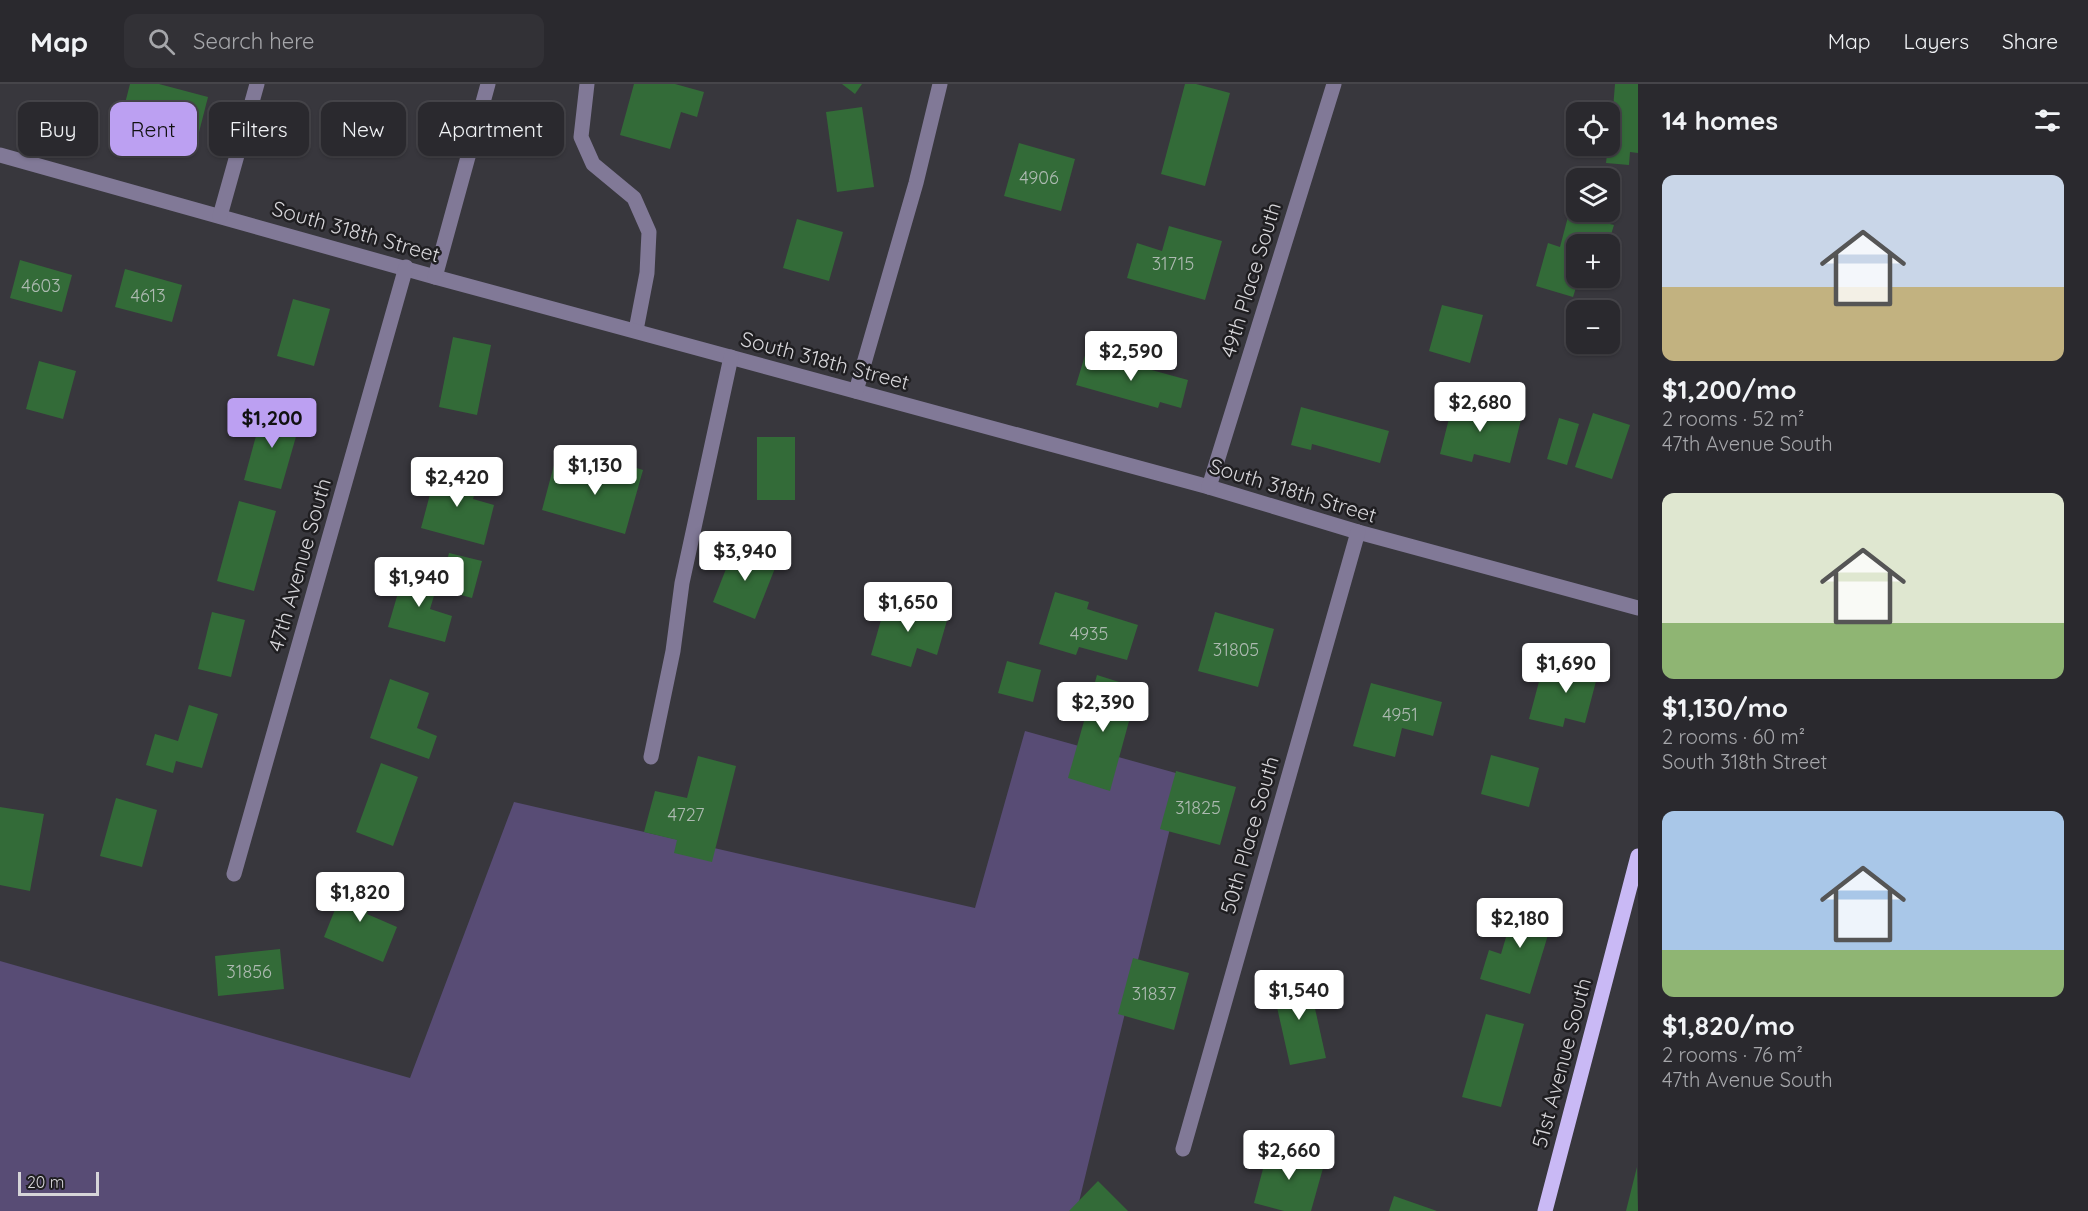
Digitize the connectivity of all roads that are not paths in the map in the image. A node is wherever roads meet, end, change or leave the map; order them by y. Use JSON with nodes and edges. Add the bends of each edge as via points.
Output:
{"nodes":[{"id":1,"x":257,"y":84,"type":"edge"},
{"id":2,"x":488,"y":84,"type":"edge"},
{"id":3,"x":587,"y":84,"type":"edge"},
{"id":4,"x":940,"y":84,"type":"edge"},
{"id":5,"x":1334,"y":84,"type":"edge"},
{"id":6,"x":0,"y":155,"type":"edge"},
{"id":7,"x":220,"y":216,"type":"junction"},
{"id":8,"x":406,"y":267,"type":"junction"},
{"id":9,"x":435,"y":277,"type":"junction"},
{"id":10,"x":636,"y":330,"type":"junction"},
{"id":11,"x":731,"y":357,"type":"junction"},
{"id":12,"x":856,"y":391,"type":"junction"},
{"id":13,"x":1209,"y":487,"type":"junction"},
{"id":14,"x":1358,"y":532,"type":"junction"},
{"id":15,"x":1638,"y":608,"type":"edge"},
{"id":16,"x":651,"y":757,"type":"dead end"},
{"id":17,"x":1638,"y":856,"type":"edge"},
{"id":18,"x":234,"y":874,"type":"dead end"},
{"id":19,"x":1183,"y":1149,"type":"dead end"},
{"id":20,"x":1545,"y":1211,"type":"edge"}],
"edges":[{"from":1,"to":7,"type":"street"},
{"from":2,"to":9,"type":"street"},
{"from":3,"to":10,"type":"street","via":[[581,138],[593,164],[634,198],[649,232],[647,273]]},
{"from":4,"to":12,"type":"street"},
{"from":5,"to":13,"type":"street","name":"49th Place South"},
{"from":6,"to":7,"type":"street","name":"South 318th Street"},
{"from":7,"to":8,"type":"street","name":"South 318th Street"},
{"from":8,"to":9,"type":"street","name":"South 318th Street"},
{"from":8,"to":18,"type":"street","name":"47th Avenue South"},
{"from":9,"to":10,"type":"street","name":"South 318th Street"},
{"from":10,"to":11,"type":"street","name":"South 318th Street"},
{"from":11,"to":12,"type":"street","name":"South 318th Street"},
{"from":11,"to":16,"type":"street","via":[[682,583],[673,651]]},
{"from":12,"to":13,"type":"street","name":"South 318th Street"},
{"from":13,"to":14,"type":"street","name":"South 318th Street"},
{"from":14,"to":15,"type":"street","name":"South 318th Street"},
{"from":14,"to":19,"type":"street","name":"50th Place South"},
{"from":17,"to":20,"type":"main road","name":"51st Avenue South"}]}
